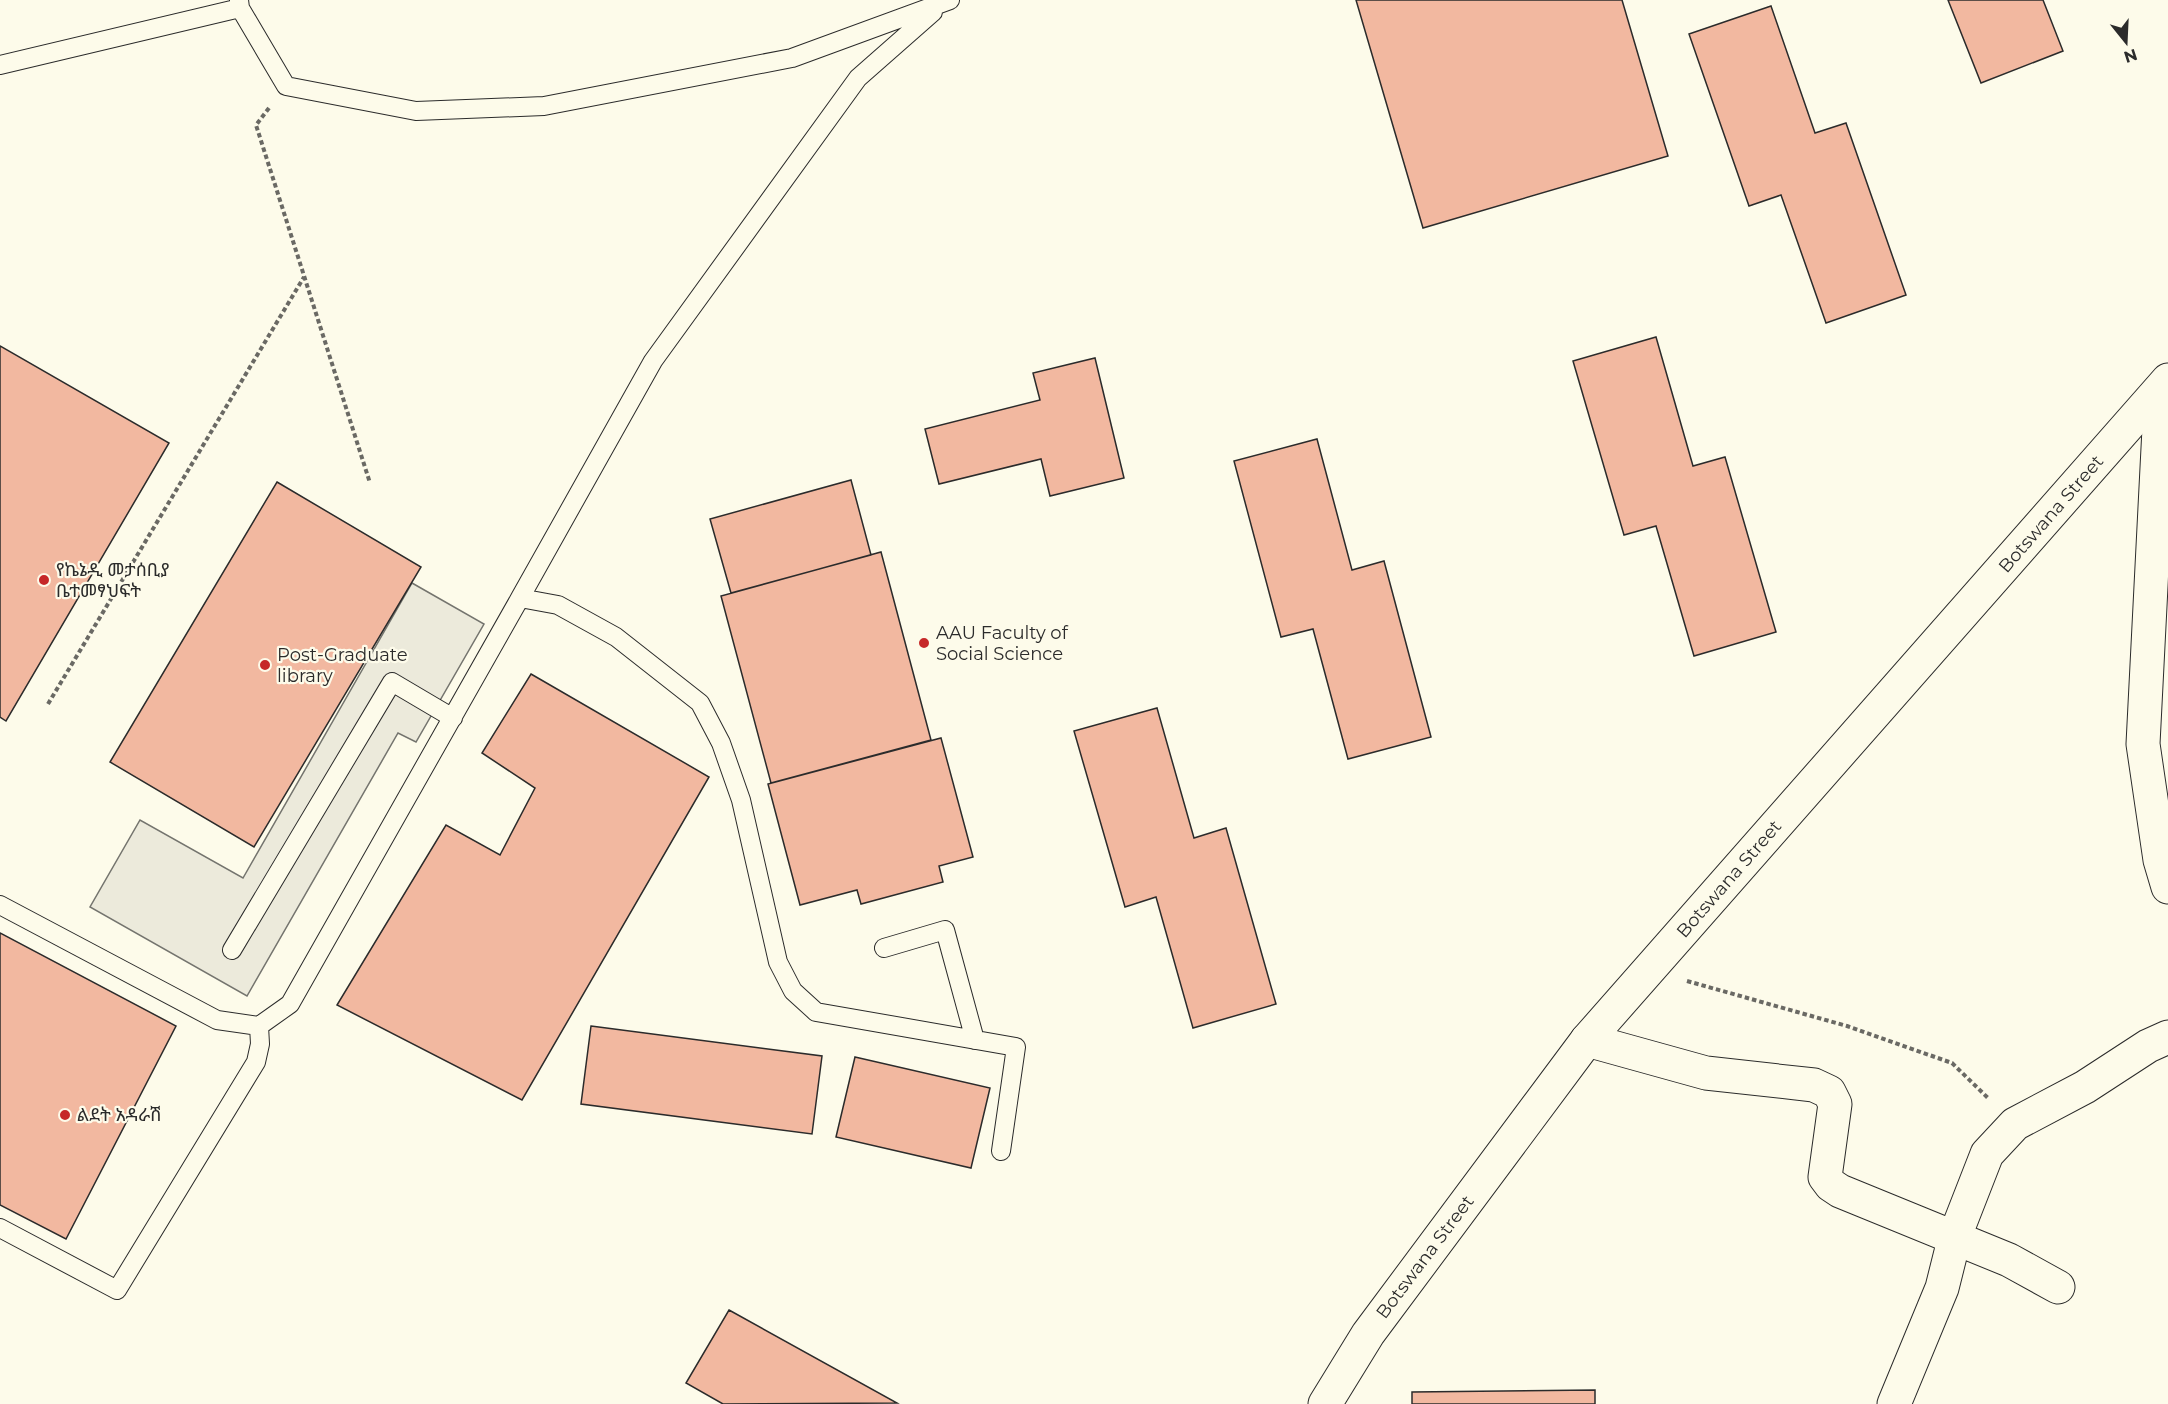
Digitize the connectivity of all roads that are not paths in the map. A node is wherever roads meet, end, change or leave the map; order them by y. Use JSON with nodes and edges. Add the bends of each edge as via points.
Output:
{"nodes":[{"id":1,"x":946,"y":2,"type":"edge"},
{"id":2,"x":239,"y":4,"type":"edge"},
{"id":3,"x":0,"y":65,"type":"edge"},
{"id":4,"x":2165,"y":385,"type":"edge"},
{"id":5,"x":520,"y":598,"type":"junction"},
{"id":6,"x":453,"y":718,"type":"junction"},
{"id":7,"x":2155,"y":747,"type":"edge"},
{"id":8,"x":2168,"y":887,"type":"edge"},
{"id":9,"x":0,"y":905,"type":"edge"},
{"id":10,"x":884,"y":948,"type":"dead end"},
{"id":11,"x":232,"y":951,"type":"dead end"},
{"id":12,"x":259,"y":1026,"type":"junction"},
{"id":13,"x":2168,"y":1036,"type":"edge"},
{"id":14,"x":975,"y":1040,"type":"junction"},
{"id":15,"x":1587,"y":1040,"type":"junction"},
{"id":16,"x":1001,"y":1151,"type":"dead end"},
{"id":17,"x":0,"y":1228,"type":"edge"},
{"id":18,"x":1954,"y":1236,"type":"junction"},
{"id":19,"x":2058,"y":1287,"type":"dead end"},
{"id":20,"x":1325,"y":1404,"type":"edge"},
{"id":21,"x":1894,"y":1404,"type":"edge"}],
"edges":[{"from":1,"to":2,"type":"lane","via":[[792,58],[544,106],[416,111],[286,86]]},
{"from":1,"to":5,"type":"lane","via":[[858,78],[653,361]]},
{"from":2,"to":3,"type":"lane"},
{"from":4,"to":7,"type":"street"},
{"from":4,"to":15,"type":"street","name":"Botswana Street"},
{"from":5,"to":6,"type":"lane"},
{"from":5,"to":14,"type":"lane","via":[[558,605],[616,637],[700,703],[721,743],[741,800],[778,962],[793,992],[816,1012]]},
{"from":6,"to":11,"type":"lane","via":[[392,682]]},
{"from":6,"to":12,"type":"lane","via":[[290,1004]]},
{"from":7,"to":8,"type":"street","via":[[2160,860]]},
{"from":9,"to":12,"type":"lane","via":[[217,1020]]},
{"from":10,"to":14,"type":"lane","via":[[945,930]]},
{"from":12,"to":17,"type":"lane","via":[[256,1062],[117,1290]]},
{"from":13,"to":18,"type":"street","via":[[2015,1124],[1987,1154]]},
{"from":14,"to":16,"type":"lane","via":[[1016,1047]]},
{"from":15,"to":18,"type":"street","via":[[1706,1073],[1814,1085],[1829,1092],[1834,1104],[1825,1177],[1831,1185]]},
{"from":15,"to":20,"type":"street","name":"Botswana Street","via":[[1368,1334]]},
{"from":18,"to":19,"type":"street"},
{"from":18,"to":21,"type":"street","via":[[1942,1288]]}]}
